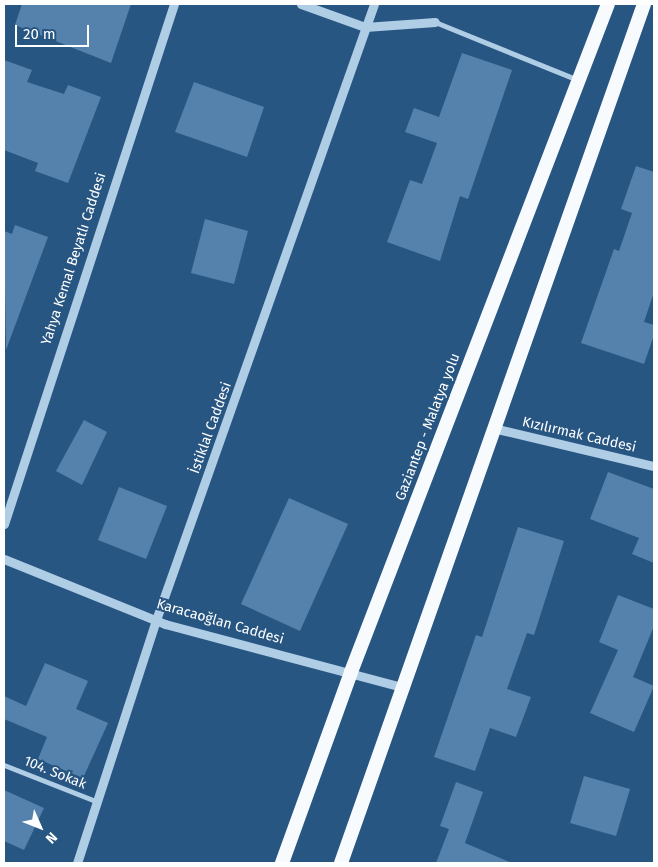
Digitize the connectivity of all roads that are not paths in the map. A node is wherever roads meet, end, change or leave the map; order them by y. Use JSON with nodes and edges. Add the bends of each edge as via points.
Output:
{"nodes":[{"id":1,"x":174,"y":4,"type":"edge"},
{"id":2,"x":301,"y":4,"type":"edge"},
{"id":3,"x":374,"y":4,"type":"edge"},
{"id":4,"x":608,"y":4,"type":"edge"},
{"id":5,"x":644,"y":4,"type":"edge"},
{"id":6,"x":435,"y":22,"type":"joint"},
{"id":7,"x":365,"y":27,"type":"junction"},
{"id":8,"x":579,"y":80,"type":"junction"},
{"id":9,"x":497,"y":429,"type":"junction"},
{"id":10,"x":654,"y":466,"type":"edge"},
{"id":11,"x":4,"y":524,"type":"edge"},
{"id":12,"x":4,"y":559,"type":"edge"},
{"id":13,"x":156,"y":620,"type":"junction"},
{"id":14,"x":351,"y":672,"type":"junction"},
{"id":15,"x":405,"y":688,"type":"junction"},
{"id":16,"x":4,"y":765,"type":"edge"},
{"id":17,"x":98,"y":802,"type":"junction"},
{"id":18,"x":78,"y":863,"type":"edge"},
{"id":19,"x":282,"y":863,"type":"edge"},
{"id":20,"x":342,"y":863,"type":"edge"}],
"edges":[{"from":1,"to":11,"type":"street","name":"Yahya Kemal Beyatlı Caddesi"},
{"from":2,"to":7,"type":"street"},
{"from":3,"to":7,"type":"street","name":"İstiklal Caddesi"},
{"from":4,"to":8,"type":"highway","name":"Gaziantep - Malatya yolu"},
{"from":5,"to":9,"type":"highway"},
{"from":6,"to":7,"type":"street"},
{"from":6,"to":8,"type":"street"},
{"from":7,"to":13,"type":"street","name":"İstiklal Caddesi"},
{"from":8,"to":14,"type":"highway","name":"Gaziantep - Malatya yolu"},
{"from":9,"to":10,"type":"street","name":"Kızılırmak Caddesi"},
{"from":9,"to":15,"type":"highway"},
{"from":12,"to":13,"type":"street","name":"Karacaoğlan Caddesi"},
{"from":13,"to":14,"type":"street","name":"Karacaoğlan Caddesi"},
{"from":13,"to":17,"type":"street","name":"İstiklal Caddesi"},
{"from":14,"to":15,"type":"street","name":"Karacaoğlan Caddesi"},
{"from":14,"to":19,"type":"highway","name":"Gaziantep - Malatya yolu"},
{"from":15,"to":20,"type":"highway"},
{"from":16,"to":17,"type":"street","name":"104. Sokak"},
{"from":17,"to":18,"type":"street","name":"İstiklal Caddesi"}]}
